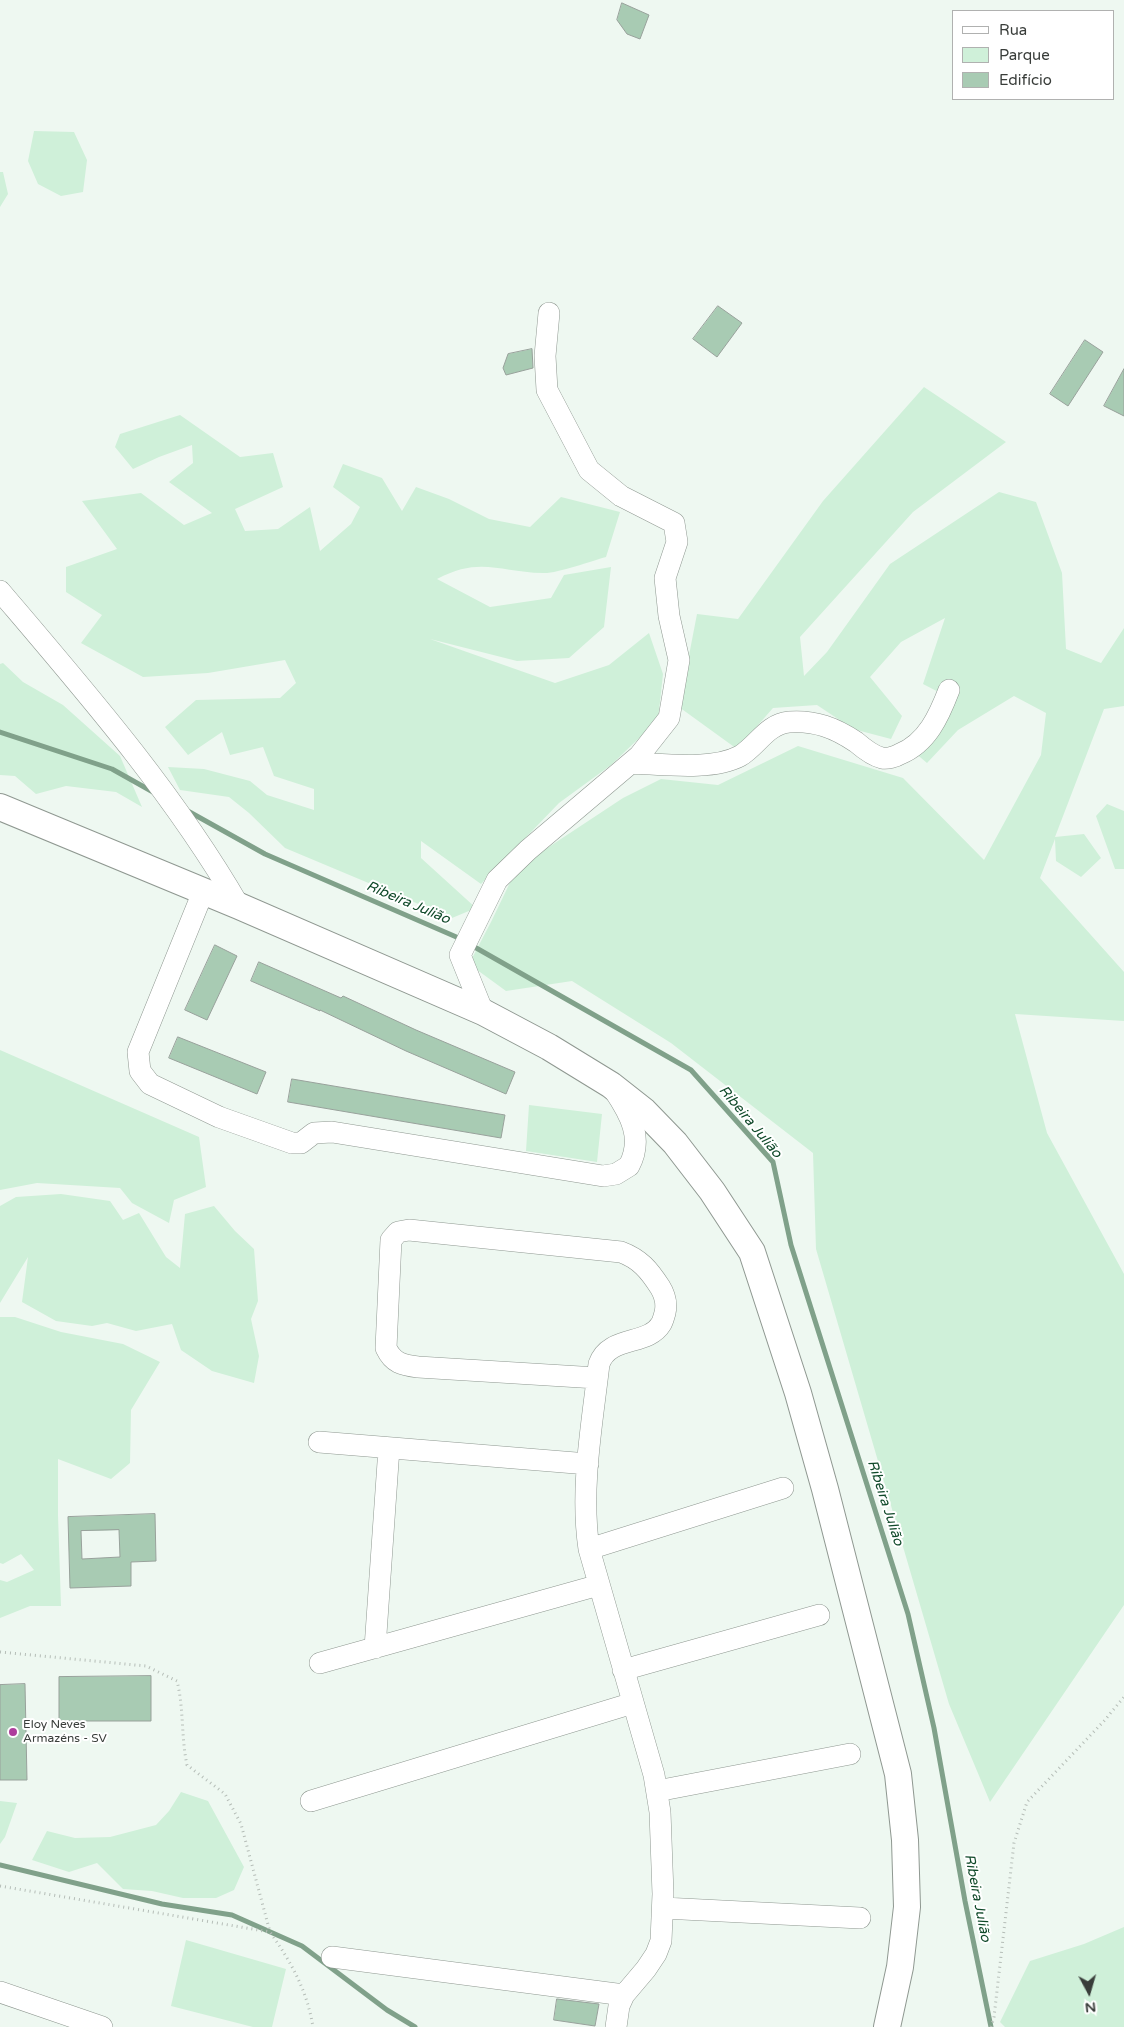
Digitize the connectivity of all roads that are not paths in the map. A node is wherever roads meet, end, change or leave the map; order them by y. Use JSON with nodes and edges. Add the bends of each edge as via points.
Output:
{"nodes":[{"id":1,"x":548,"y":313,"type":"dead end"},
{"id":2,"x":0,"y":591,"type":"edge"},
{"id":3,"x":949,"y":690,"type":"dead end"},
{"id":4,"x":631,"y":763,"type":"junction"},
{"id":5,"x":0,"y":806,"type":"edge"},
{"id":6,"x":203,"y":892,"type":"junction"},
{"id":7,"x":239,"y":906,"type":"junction"},
{"id":8,"x":483,"y":1012,"type":"junction"},
{"id":9,"x":611,"y":1085,"type":"junction"},
{"id":10,"x":597,"y":1378,"type":"junction"},
{"id":11,"x":320,"y":1442,"type":"dead end"},
{"id":12,"x":389,"y":1448,"type":"junction"},
{"id":13,"x":588,"y":1464,"type":"junction"},
{"id":14,"x":782,"y":1488,"type":"dead end"},
{"id":15,"x":589,"y":1549,"type":"junction"},
{"id":16,"x":598,"y":1585,"type":"junction"},
{"id":17,"x":819,"y":1615,"type":"dead end"},
{"id":18,"x":375,"y":1648,"type":"junction"},
{"id":19,"x":320,"y":1663,"type":"dead end"},
{"id":20,"x":623,"y":1670,"type":"junction"},
{"id":21,"x":633,"y":1703,"type":"junction"},
{"id":22,"x":850,"y":1754,"type":"dead end"},
{"id":23,"x":656,"y":1792,"type":"junction"},
{"id":24,"x":311,"y":1801,"type":"dead end"},
{"id":25,"x":663,"y":1908,"type":"junction"},
{"id":26,"x":860,"y":1918,"type":"dead end"},
{"id":27,"x":332,"y":1957,"type":"dead end"},
{"id":28,"x":0,"y":1992,"type":"edge"},
{"id":29,"x":624,"y":1995,"type":"junction"},
{"id":30,"x":102,"y":2027,"type":"edge"},
{"id":31,"x":616,"y":2027,"type":"edge"},
{"id":32,"x":887,"y":2027,"type":"edge"}],
"edges":[{"from":1,"to":4,"type":"street","via":[[547,390],[589,470],[621,496],[674,523],[677,542],[664,578],[679,660],[669,718]]},
{"from":2,"to":7,"type":"street","via":[[139,760],[214,863]]},
{"from":3,"to":4,"type":"street","via":[[940,714],[923,739],[895,756],[882,758],[836,729],[788,722],[776,724],[741,755],[725,761]]},
{"from":4,"to":8,"type":"street","via":[[497,880],[460,955]]},
{"from":5,"to":6,"type":"main road"},
{"from":6,"to":7,"type":"main road"},
{"from":6,"to":9,"type":"street","via":[[138,1052],[140,1071],[150,1084],[189,1104],[292,1143],[301,1143],[314,1133],[332,1132],[603,1176],[616,1174],[628,1166],[636,1143],[625,1106]]},
{"from":7,"to":8,"type":"main road"},
{"from":8,"to":9,"type":"main road"},
{"from":9,"to":32,"type":"main road","via":[[644,1111],[675,1143],[746,1240],[798,1392],[898,1774],[905,1840],[907,1907],[900,1968]]},
{"from":10,"to":10,"type":"street","via":[[418,1367],[402,1365],[391,1358],[386,1348],[390,1240],[398,1232],[409,1230],[599,1249],[636,1258],[664,1294],[666,1308],[661,1324],[651,1333],[613,1347],[602,1355]]},
{"from":10,"to":13,"type":"street"},
{"from":11,"to":12,"type":"street"},
{"from":12,"to":13,"type":"street"},
{"from":12,"to":18,"type":"street"},
{"from":13,"to":15,"type":"street","via":[[585,1524]]},
{"from":14,"to":15,"type":"street"},
{"from":15,"to":16,"type":"street"},
{"from":16,"to":18,"type":"street"},
{"from":16,"to":20,"type":"street"},
{"from":17,"to":20,"type":"street"},
{"from":18,"to":19,"type":"street"},
{"from":20,"to":21,"type":"street"},
{"from":21,"to":23,"type":"street"},
{"from":21,"to":24,"type":"street"},
{"from":22,"to":23,"type":"street"},
{"from":23,"to":25,"type":"street","via":[[660,1812]]},
{"from":25,"to":26,"type":"street"},
{"from":25,"to":29,"type":"street","via":[[661,1941],[656,1954]]},
{"from":27,"to":29,"type":"street"},
{"from":28,"to":30,"type":"street"},
{"from":29,"to":31,"type":"street"}]}
